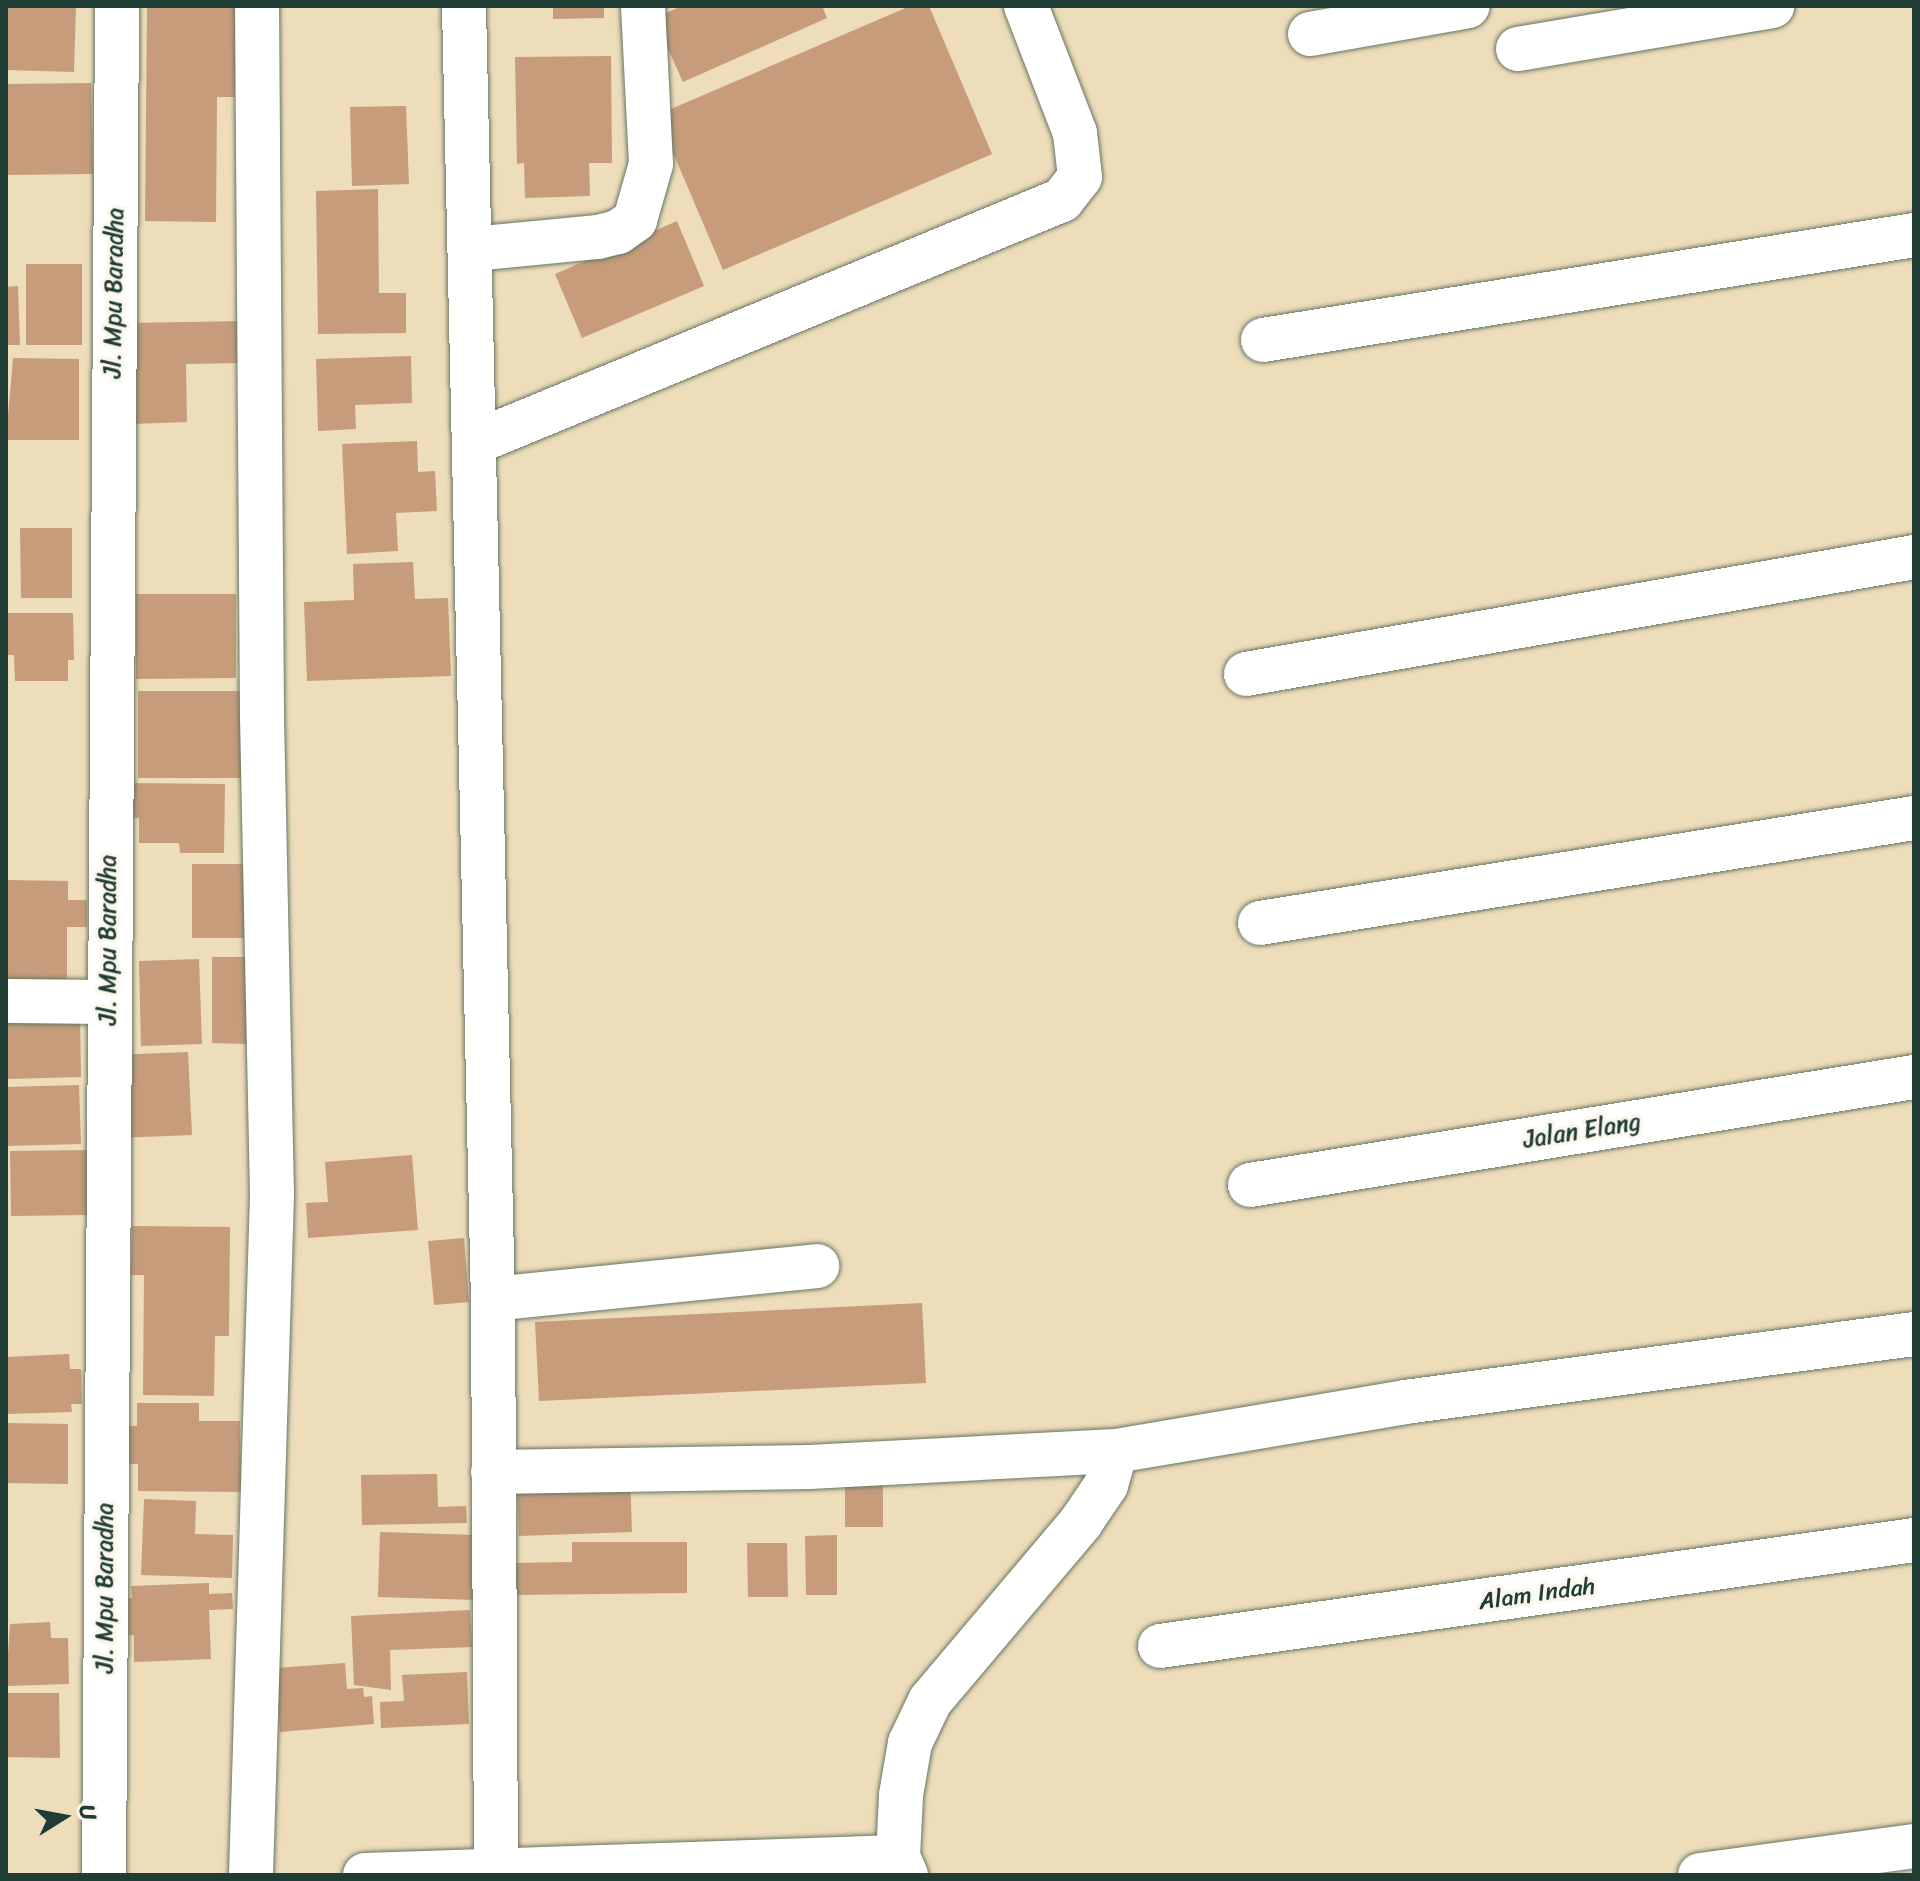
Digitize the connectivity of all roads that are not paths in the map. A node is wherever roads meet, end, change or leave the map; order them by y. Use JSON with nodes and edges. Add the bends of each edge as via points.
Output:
{"nodes":[{"id":1,"x":117,"y":6,"type":"edge"},
{"id":2,"x":257,"y":6,"type":"edge"},
{"id":3,"x":464,"y":6,"type":"edge"},
{"id":4,"x":643,"y":6,"type":"edge"},
{"id":5,"x":1026,"y":6,"type":"edge"},
{"id":6,"x":1468,"y":6,"type":"edge"},
{"id":7,"x":1772,"y":6,"type":"edge"},
{"id":8,"x":1310,"y":34,"type":"dead end"},
{"id":9,"x":1518,"y":49,"type":"dead end"},
{"id":10,"x":1914,"y":235,"type":"edge"},
{"id":11,"x":473,"y":249,"type":"junction"},
{"id":12,"x":1263,"y":340,"type":"dead end"},
{"id":13,"x":476,"y":442,"type":"junction"},
{"id":14,"x":1914,"y":557,"type":"edge"},
{"id":15,"x":1246,"y":674,"type":"dead end"},
{"id":16,"x":1914,"y":818,"type":"edge"},
{"id":17,"x":1260,"y":923,"type":"dead end"},
{"id":18,"x":6,"y":1001,"type":"edge"},
{"id":19,"x":107,"y":1002,"type":"junction"},
{"id":20,"x":1914,"y":1077,"type":"edge"},
{"id":21,"x":1250,"y":1185,"type":"dead end"},
{"id":22,"x":817,"y":1266,"type":"dead end"},
{"id":23,"x":493,"y":1299,"type":"junction"},
{"id":24,"x":1914,"y":1334,"type":"edge"},
{"id":25,"x":1116,"y":1451,"type":"junction"},
{"id":26,"x":493,"y":1472,"type":"junction"},
{"id":27,"x":1914,"y":1540,"type":"edge"},
{"id":28,"x":1160,"y":1646,"type":"dead end"},
{"id":29,"x":1914,"y":1846,"type":"edge"},
{"id":30,"x":902,"y":1866,"type":"edge"},
{"id":31,"x":496,"y":1871,"type":"edge"},
{"id":32,"x":104,"y":1875,"type":"edge"},
{"id":33,"x":251,"y":1875,"type":"edge"},
{"id":34,"x":365,"y":1875,"type":"edge"},
{"id":35,"x":1700,"y":1875,"type":"edge"}],
"edges":[{"from":1,"to":19,"type":"street","name":"Jl. Mpu Baradha"},
{"from":2,"to":33,"type":"street","via":[[272,1195]]},
{"from":3,"to":11,"type":"street"},
{"from":4,"to":11,"type":"street","via":[[651,164],[635,220],[598,237]]},
{"from":5,"to":13,"type":"street","via":[[1075,133],[1080,177],[1062,200]]},
{"from":6,"to":8,"type":"street"},
{"from":7,"to":9,"type":"street"},
{"from":10,"to":12,"type":"street"},
{"from":11,"to":13,"type":"street"},
{"from":13,"to":23,"type":"street"},
{"from":14,"to":15,"type":"street"},
{"from":16,"to":17,"type":"street"},
{"from":18,"to":19,"type":"street"},
{"from":19,"to":32,"type":"street","name":"Jl. Mpu Baradha"},
{"from":20,"to":21,"type":"street","name":"Jalan Elang"},
{"from":22,"to":23,"type":"street"},
{"from":23,"to":26,"type":"street"},
{"from":24,"to":25,"type":"street","via":[[1421,1400]]},
{"from":25,"to":26,"type":"street","via":[[809,1467]]},
{"from":25,"to":30,"type":"street","via":[[1106,1485],[1081,1522],[930,1701],[910,1743]]},
{"from":26,"to":31,"type":"street"},
{"from":27,"to":28,"type":"street","name":"Alam Indah"},
{"from":29,"to":35,"type":"street"},
{"from":30,"to":31,"type":"street"},
{"from":31,"to":34,"type":"street"}]}
